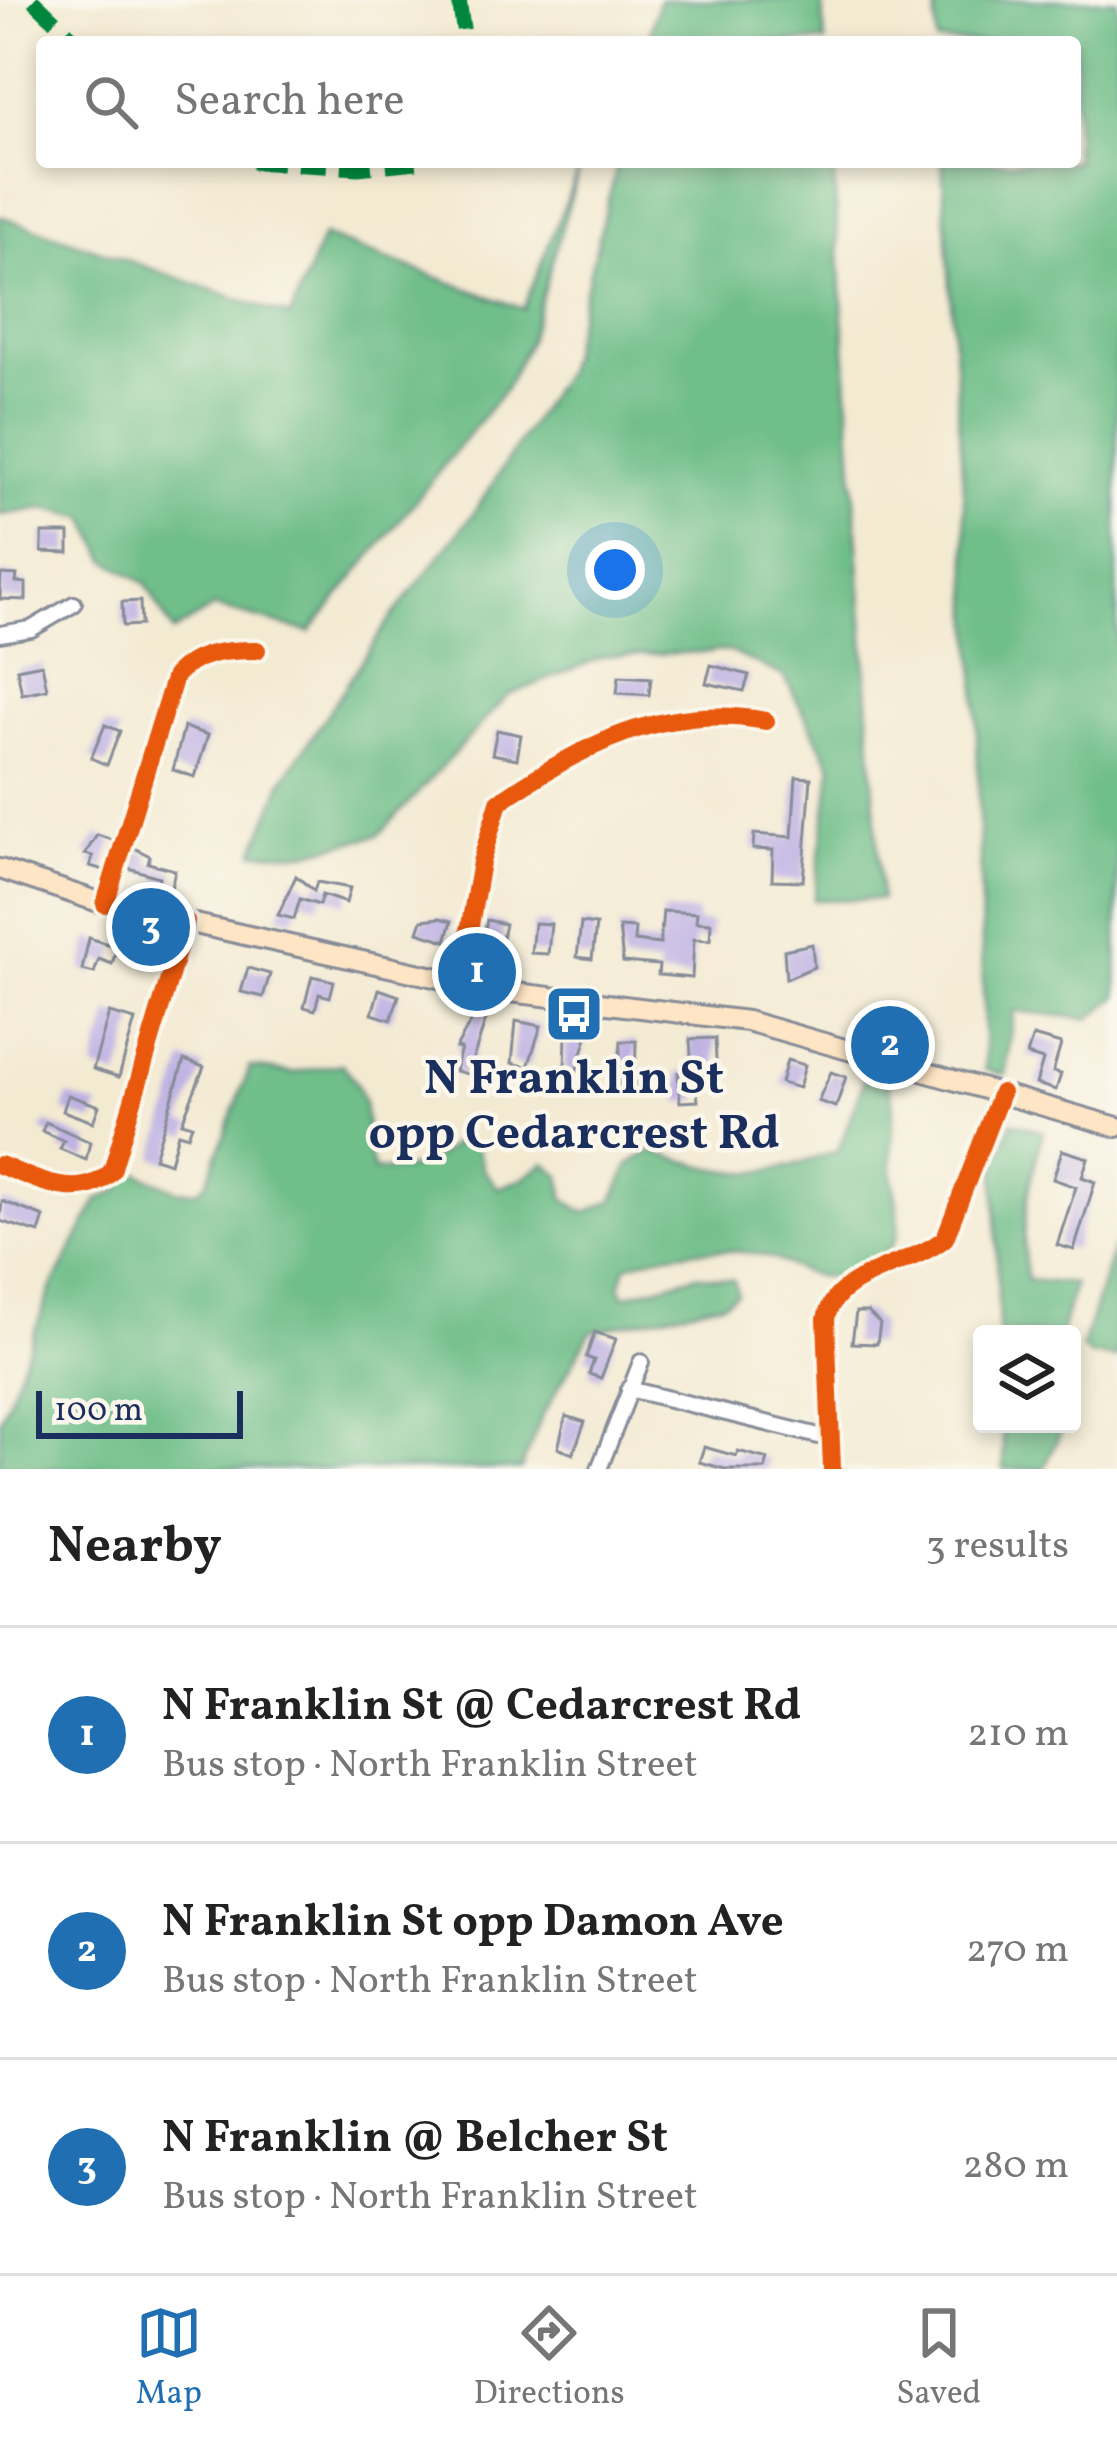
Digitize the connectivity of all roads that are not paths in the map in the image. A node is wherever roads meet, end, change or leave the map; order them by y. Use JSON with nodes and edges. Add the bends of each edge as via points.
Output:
{"nodes":[{"id":1,"x":74,"y":604,"type":"dead end"},
{"id":2,"x":0,"y":634,"type":"edge"},
{"id":3,"x":257,"y":650,"type":"dead end"},
{"id":4,"x":766,"y":721,"type":"dead end"},
{"id":5,"x":0,"y":869,"type":"edge"},
{"id":6,"x":105,"y":904,"type":"junction"},
{"id":7,"x":186,"y":922,"type":"junction"},
{"id":8,"x":460,"y":983,"type":"junction"},
{"id":9,"x":1001,"y":1093,"type":"junction"},
{"id":10,"x":1117,"y":1127,"type":"edge"},
{"id":11,"x":0,"y":1165,"type":"edge"},
{"id":12,"x":641,"y":1362,"type":"dead end"},
{"id":13,"x":629,"y":1389,"type":"junction"},
{"id":14,"x":831,"y":1439,"type":"junction"},
{"id":15,"x":599,"y":1469,"type":"edge"},
{"id":16,"x":832,"y":1469,"type":"edge"}],
"edges":[{"from":1,"to":2,"type":"street","via":[[31,628]]},
{"from":3,"to":6,"type":"street","via":[[223,650],[175,676]]},
{"from":4,"to":8,"type":"street","via":[[731,714],[627,729],[500,802]]},
{"from":5,"to":6,"type":"main road"},
{"from":6,"to":7,"type":"main road"},
{"from":7,"to":8,"type":"main road"},
{"from":7,"to":11,"type":"street","via":[[112,1171],[100,1184],[69,1188]]},
{"from":8,"to":9,"type":"main road","via":[[747,1021]]},
{"from":9,"to":10,"type":"main road"},
{"from":9,"to":14,"type":"street","via":[[946,1238],[830,1303]]},
{"from":12,"to":13,"type":"street"},
{"from":13,"to":14,"type":"street"},
{"from":13,"to":15,"type":"street"},
{"from":14,"to":16,"type":"street"}]}
